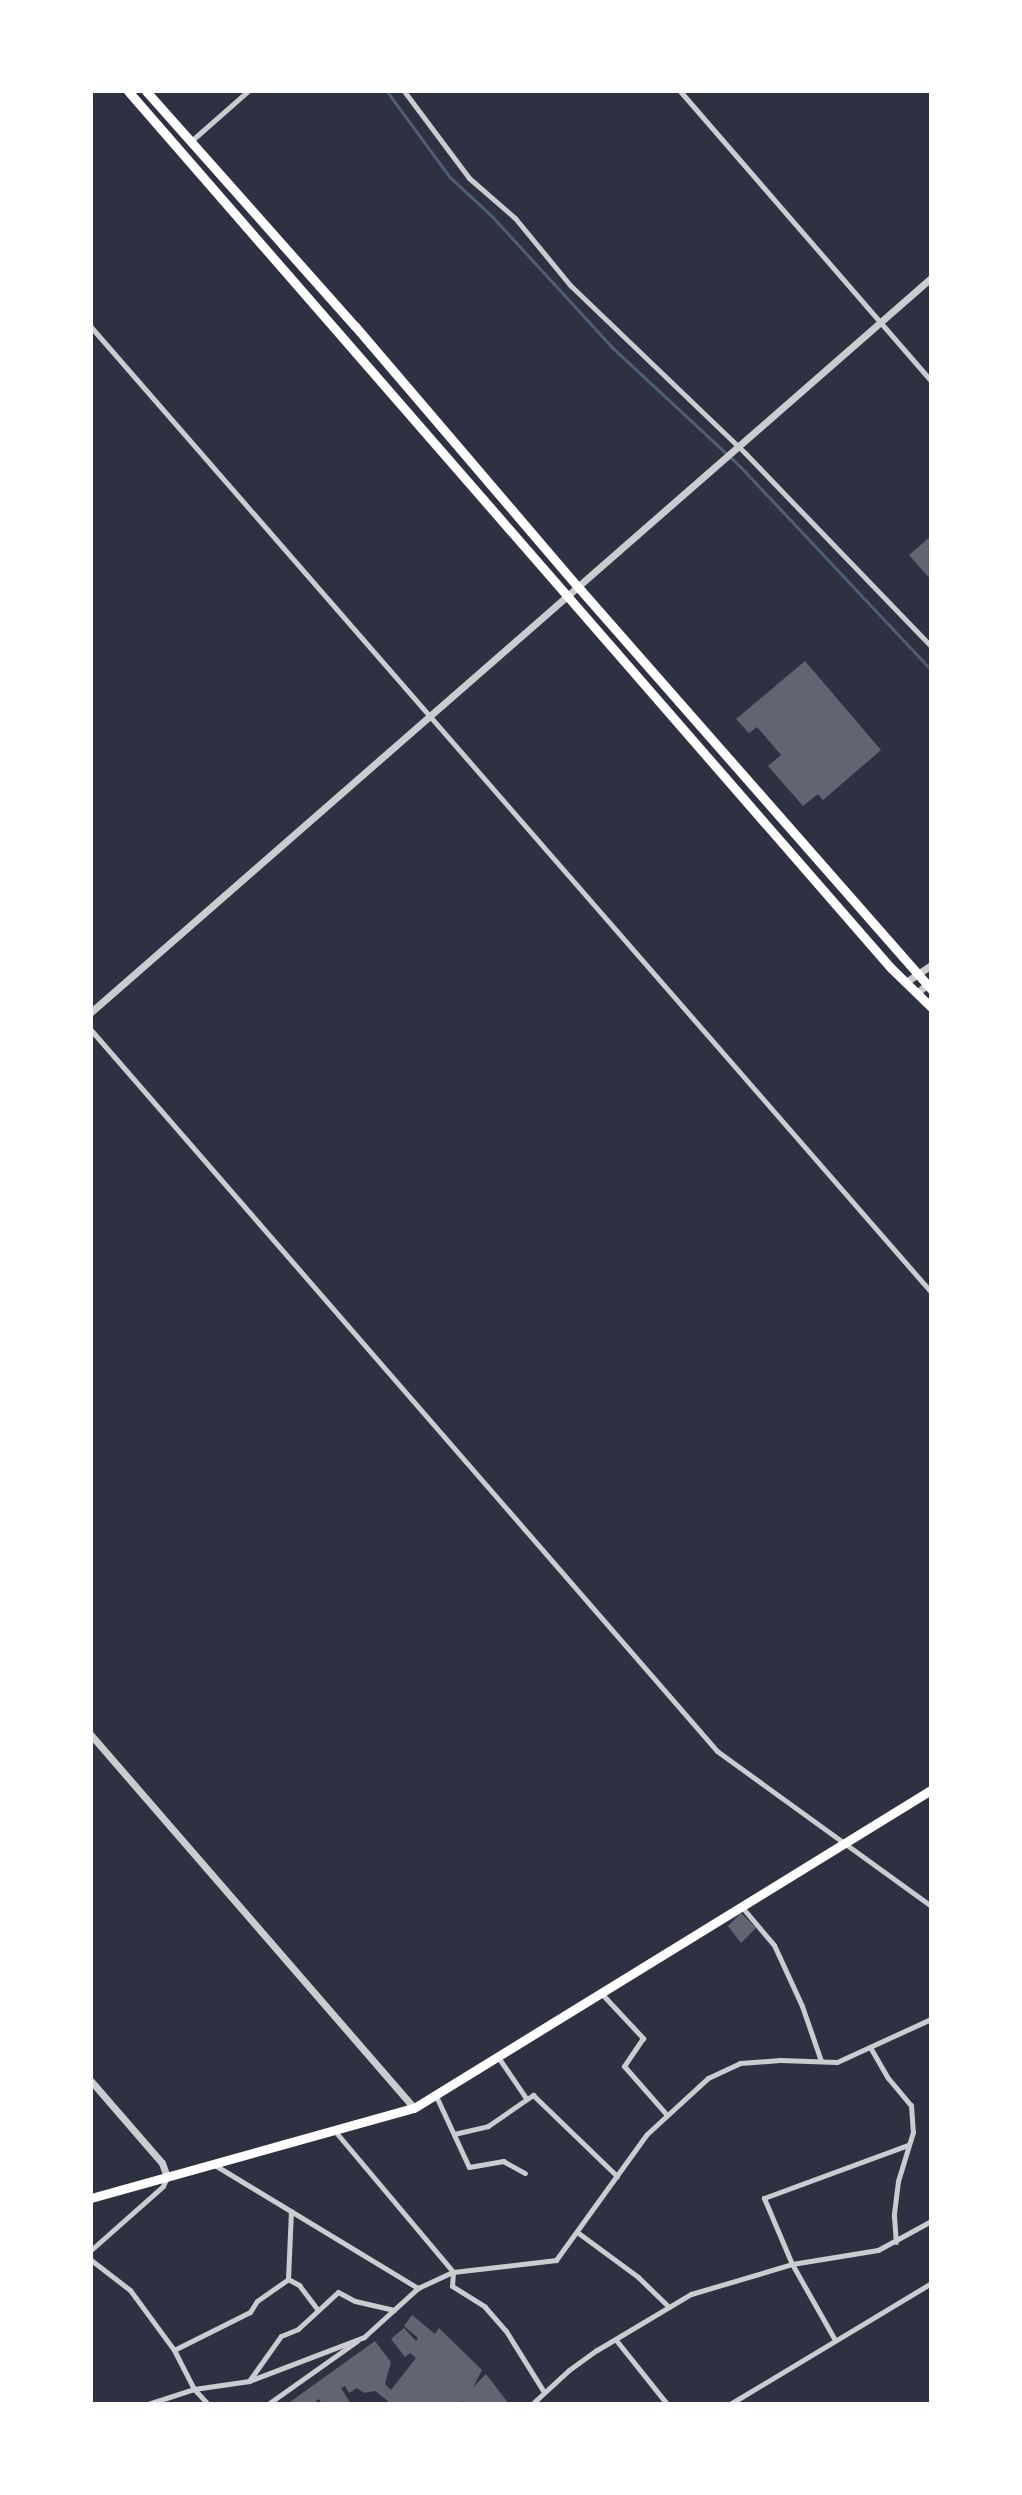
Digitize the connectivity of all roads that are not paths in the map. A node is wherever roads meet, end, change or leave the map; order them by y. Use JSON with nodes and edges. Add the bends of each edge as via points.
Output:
{"nodes":[{"id":1,"x":128,"y":91,"type":"edge"},
{"id":2,"x":146,"y":91,"type":"edge"},
{"id":3,"x":248,"y":91,"type":"edge"},
{"id":4,"x":404,"y":91,"type":"edge"},
{"id":5,"x":680,"y":91,"type":"edge"},
{"id":6,"x":190,"y":142,"type":"junction"},
{"id":7,"x":931,"y":278,"type":"edge"},
{"id":8,"x":880,"y":322,"type":"junction"},
{"id":9,"x":91,"y":327,"type":"edge"},
{"id":10,"x":931,"y":381,"type":"edge"},
{"id":11,"x":738,"y":446,"type":"junction"},
{"id":12,"x":579,"y":588,"type":"junction"},
{"id":13,"x":568,"y":597,"type":"junction"},
{"id":14,"x":931,"y":646,"type":"edge"},
{"id":15,"x":431,"y":716,"type":"junction"},
{"id":16,"x":931,"y":965,"type":"edge"},
{"id":17,"x":917,"y":974,"type":"junction"},
{"id":18,"x":906,"y":982,"type":"junction"},
{"id":19,"x":930,"y":985,"type":"edge"},
{"id":20,"x":917,"y":993,"type":"junction"},
{"id":21,"x":931,"y":1007,"type":"edge"},
{"id":22,"x":91,"y":1012,"type":"edge"},
{"id":23,"x":91,"y":1030,"type":"edge"},
{"id":24,"x":931,"y":1292,"type":"edge"},
{"id":25,"x":91,"y":1735,"type":"edge"},
{"id":26,"x":931,"y":1790,"type":"edge"},
{"id":27,"x":844,"y":1843,"type":"junction"},
{"id":28,"x":741,"y":1906,"type":"junction"},
{"id":29,"x":931,"y":1906,"type":"edge"},
{"id":30,"x":601,"y":1993,"type":"junction"},
{"id":31,"x":931,"y":2019,"type":"edge"},
{"id":32,"x":870,"y":2047,"type":"junction"},
{"id":33,"x":498,"y":2057,"type":"junction"},
{"id":34,"x":821,"y":2062,"type":"junction"},
{"id":35,"x":91,"y":2081,"type":"edge"},
{"id":36,"x":436,"y":2096,"type":"junction"},
{"id":37,"x":526,"y":2098,"type":"junction"},
{"id":38,"x":414,"y":2108,"type":"junction"},
{"id":39,"x":667,"y":2115,"type":"junction"},
{"id":40,"x":334,"y":2129,"type":"junction"},
{"id":41,"x":454,"y":2134,"type":"junction"},
{"id":42,"x":908,"y":2145,"type":"junction"},
{"id":43,"x":213,"y":2164,"type":"junction"},
{"id":44,"x":525,"y":2173,"type":"dead end"},
{"id":45,"x":617,"y":2176,"type":"junction"},
{"id":46,"x":167,"y":2177,"type":"junction"},
{"id":47,"x":91,"y":2198,"type":"edge"},
{"id":48,"x":290,"y":2211,"type":"junction"},
{"id":49,"x":931,"y":2221,"type":"edge"},
{"id":50,"x":577,"y":2232,"type":"junction"},
{"id":51,"x":896,"y":2242,"type":"junction"},
{"id":52,"x":91,"y":2250,"type":"edge"},
{"id":53,"x":91,"y":2260,"type":"edge"},
{"id":54,"x":792,"y":2264,"type":"junction"},
{"id":55,"x":453,"y":2272,"type":"junction"},
{"id":56,"x":288,"y":2279,"type":"junction"},
{"id":57,"x":931,"y":2283,"type":"edge"},
{"id":58,"x":418,"y":2288,"type":"junction"},
{"id":59,"x":669,"y":2307,"type":"junction"},
{"id":60,"x":318,"y":2310,"type":"junction"},
{"id":61,"x":394,"y":2310,"type":"junction"},
{"id":62,"x":364,"y":2337,"type":"junction"},
{"id":63,"x":616,"y":2340,"type":"junction"},
{"id":64,"x":835,"y":2340,"type":"junction"},
{"id":65,"x":174,"y":2350,"type":"junction"},
{"id":66,"x":249,"y":2381,"type":"junction"},
{"id":67,"x":194,"y":2389,"type":"junction"},
{"id":68,"x":544,"y":2392,"type":"junction"},
{"id":69,"x":148,"y":2404,"type":"edge"},
{"id":70,"x":208,"y":2404,"type":"edge"},
{"id":71,"x":268,"y":2404,"type":"edge"},
{"id":72,"x":533,"y":2404,"type":"edge"},
{"id":73,"x":667,"y":2404,"type":"edge"},
{"id":74,"x":730,"y":2404,"type":"edge"}],
"edges":[{"from":1,"to":13,"type":"main road"},
{"from":2,"to":6,"type":"main road"},
{"from":3,"to":6,"type":"street"},
{"from":4,"to":11,"type":"street","via":[[469,178],[515,218],[570,285]]},
{"from":5,"to":8,"type":"street"},
{"from":6,"to":12,"type":"main road"},
{"from":7,"to":8,"type":"street"},
{"from":8,"to":10,"type":"street"},
{"from":8,"to":11,"type":"street"},
{"from":9,"to":15,"type":"street"},
{"from":11,"to":12,"type":"street"},
{"from":11,"to":14,"type":"street"},
{"from":12,"to":13,"type":"street"},
{"from":12,"to":17,"type":"main road"},
{"from":13,"to":15,"type":"street"},
{"from":13,"to":18,"type":"main road"},
{"from":15,"to":22,"type":"street"},
{"from":15,"to":24,"type":"street"},
{"from":16,"to":17,"type":"street"},
{"from":17,"to":18,"type":"street"},
{"from":17,"to":19,"type":"main road"},
{"from":18,"to":20,"type":"main road"},
{"from":19,"to":20,"type":"street"},
{"from":20,"to":21,"type":"main road"},
{"from":23,"to":27,"type":"street","via":[[706,1740]]},
{"from":25,"to":38,"type":"street"},
{"from":26,"to":27,"type":"main road"},
{"from":27,"to":28,"type":"main road"},
{"from":27,"to":29,"type":"street"},
{"from":28,"to":30,"type":"main road"},
{"from":28,"to":34,"type":"street","via":[[774,1945]]},
{"from":30,"to":33,"type":"main road"},
{"from":30,"to":39,"type":"street","via":[[643,2038],[624,2066]]},
{"from":31,"to":32,"type":"street"},
{"from":32,"to":34,"type":"street","via":[[836,2062]]},
{"from":32,"to":42,"type":"street","via":[[911,2105],[913,2132]]},
{"from":33,"to":36,"type":"main road"},
{"from":33,"to":37,"type":"street"},
{"from":34,"to":39,"type":"street","via":[[740,2063],[708,2078]]},
{"from":35,"to":46,"type":"street","via":[[162,2163]]},
{"from":36,"to":38,"type":"main road"},
{"from":36,"to":41,"type":"street"},
{"from":37,"to":41,"type":"street","via":[[488,2126]]},
{"from":37,"to":45,"type":"street","via":[[533,2095]]},
{"from":38,"to":40,"type":"main road"},
{"from":39,"to":45,"type":"street"},
{"from":40,"to":43,"type":"main road"},
{"from":40,"to":55,"type":"street"},
{"from":41,"to":44,"type":"street","via":[[469,2167],[503,2161]]},
{"from":42,"to":51,"type":"street","via":[[895,2205]]},
{"from":42,"to":54,"type":"street","via":[[764,2199]]},
{"from":43,"to":46,"type":"main road"},
{"from":43,"to":48,"type":"street"},
{"from":45,"to":50,"type":"street"},
{"from":46,"to":47,"type":"main road"},
{"from":46,"to":52,"type":"street","via":[[163,2186]]},
{"from":48,"to":56,"type":"street"},
{"from":48,"to":58,"type":"street"},
{"from":49,"to":51,"type":"street"},
{"from":50,"to":55,"type":"street","via":[[556,2260]]},
{"from":50,"to":59,"type":"street","via":[[638,2277]]},
{"from":51,"to":54,"type":"street","via":[[878,2250]]},
{"from":53,"to":65,"type":"street","via":[[130,2291]]},
{"from":54,"to":59,"type":"street","via":[[691,2294]]},
{"from":54,"to":64,"type":"street"},
{"from":55,"to":58,"type":"street"},
{"from":55,"to":68,"type":"street","via":[[452,2286],[485,2307],[506,2331]]},
{"from":56,"to":60,"type":"street","via":[[299,2285]]},
{"from":56,"to":65,"type":"street","via":[[257,2301],[250,2312]]},
{"from":57,"to":64,"type":"street"},
{"from":58,"to":61,"type":"street"},
{"from":59,"to":63,"type":"street"},
{"from":60,"to":61,"type":"street","via":[[338,2292]]},
{"from":60,"to":66,"type":"street","via":[[298,2329],[281,2336]]},
{"from":61,"to":62,"type":"street"},
{"from":62,"to":66,"type":"street"},
{"from":62,"to":71,"type":"street"},
{"from":63,"to":68,"type":"street"},
{"from":63,"to":73,"type":"street"},
{"from":64,"to":74,"type":"street"},
{"from":65,"to":67,"type":"street"},
{"from":66,"to":67,"type":"street"},
{"from":67,"to":69,"type":"street"},
{"from":67,"to":70,"type":"street"},
{"from":68,"to":72,"type":"street"}]}
